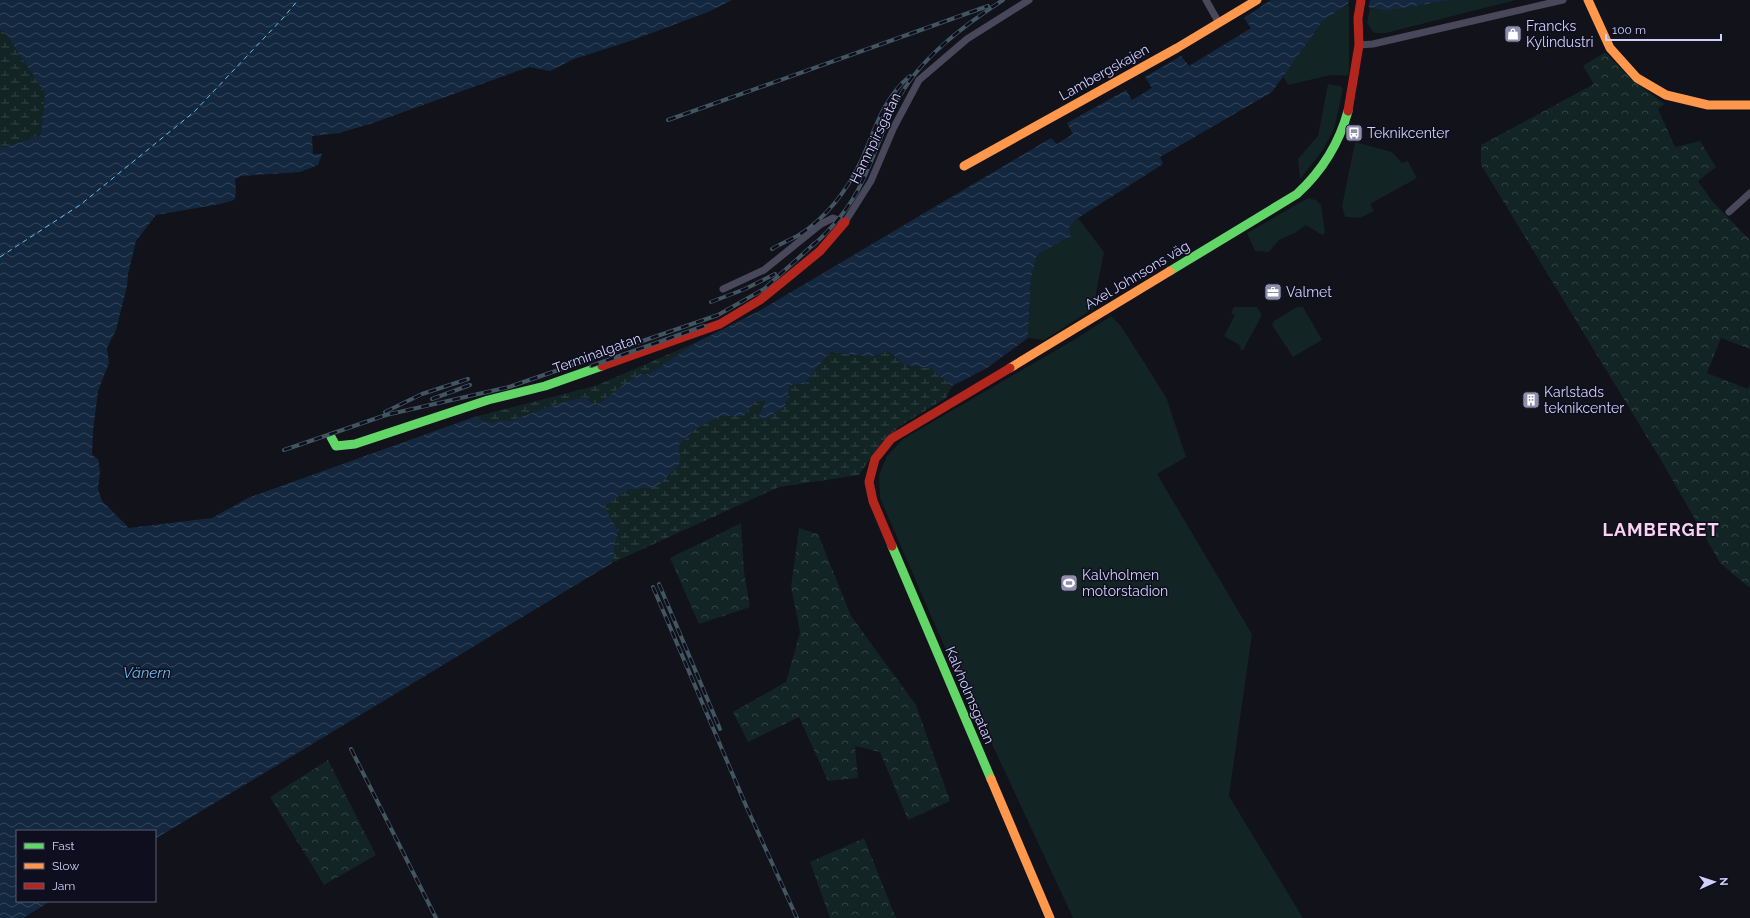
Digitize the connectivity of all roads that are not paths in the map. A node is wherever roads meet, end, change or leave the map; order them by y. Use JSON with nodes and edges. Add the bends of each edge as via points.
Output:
{"nodes":[{"id":1,"x":1029,"y":0,"type":"edge"},
{"id":2,"x":1206,"y":0,"type":"edge"},
{"id":3,"x":1257,"y":0,"type":"edge"},
{"id":4,"x":1361,"y":0,"type":"edge"},
{"id":5,"x":1563,"y":0,"type":"edge"},
{"id":6,"x":1588,"y":0,"type":"edge"},
{"id":7,"x":1219,"y":23,"type":"junction"},
{"id":8,"x":1359,"y":45,"type":"junction"},
{"id":9,"x":1750,"y":105,"type":"edge"},
{"id":10,"x":964,"y":166,"type":"dead end"},
{"id":11,"x":1750,"y":193,"type":"edge"},
{"id":12,"x":1729,"y":212,"type":"dead end"},
{"id":13,"x":845,"y":222,"type":"junction"},
{"id":14,"x":723,"y":289,"type":"dead end"},
{"id":15,"x":331,"y":437,"type":"dead end"},
{"id":16,"x":869,"y":482,"type":"joint"},
{"id":17,"x":1050,"y":918,"type":"edge"}],
"edges":[{"from":1,"to":13,"type":"street","name":"Hamnpirsgatan","via":[[967,39],[919,80],[894,127],[871,181]]},
{"from":2,"to":7,"type":"street"},
{"from":3,"to":7,"type":"street","name":"Lambergskajen"},
{"from":4,"to":8,"type":"street","name":"Axel Johnsons väg","via":[[1358,18]]},
{"from":5,"to":8,"type":"street"},
{"from":6,"to":9,"type":"street","via":[[1610,48],[1637,78],[1666,95],[1708,105]]},
{"from":7,"to":10,"type":"street","name":"Lambergskajen"},
{"from":8,"to":16,"type":"street","name":"Axel Johnsons väg","via":[[1348,112],[1339,139],[1312,181],[1297,194],[891,439],[875,459]]},
{"from":11,"to":12,"type":"street"},
{"from":13,"to":14,"type":"street","via":[[833,218],[821,224],[764,270]]},
{"from":13,"to":15,"type":"street","name":"Terminalgatan","via":[[820,251],[786,279],[760,300],[720,324],[545,386],[488,400],[355,444],[336,446]]},
{"from":16,"to":17,"type":"street","name":"Kalvholmsgatan","via":[[873,501]]}]}
